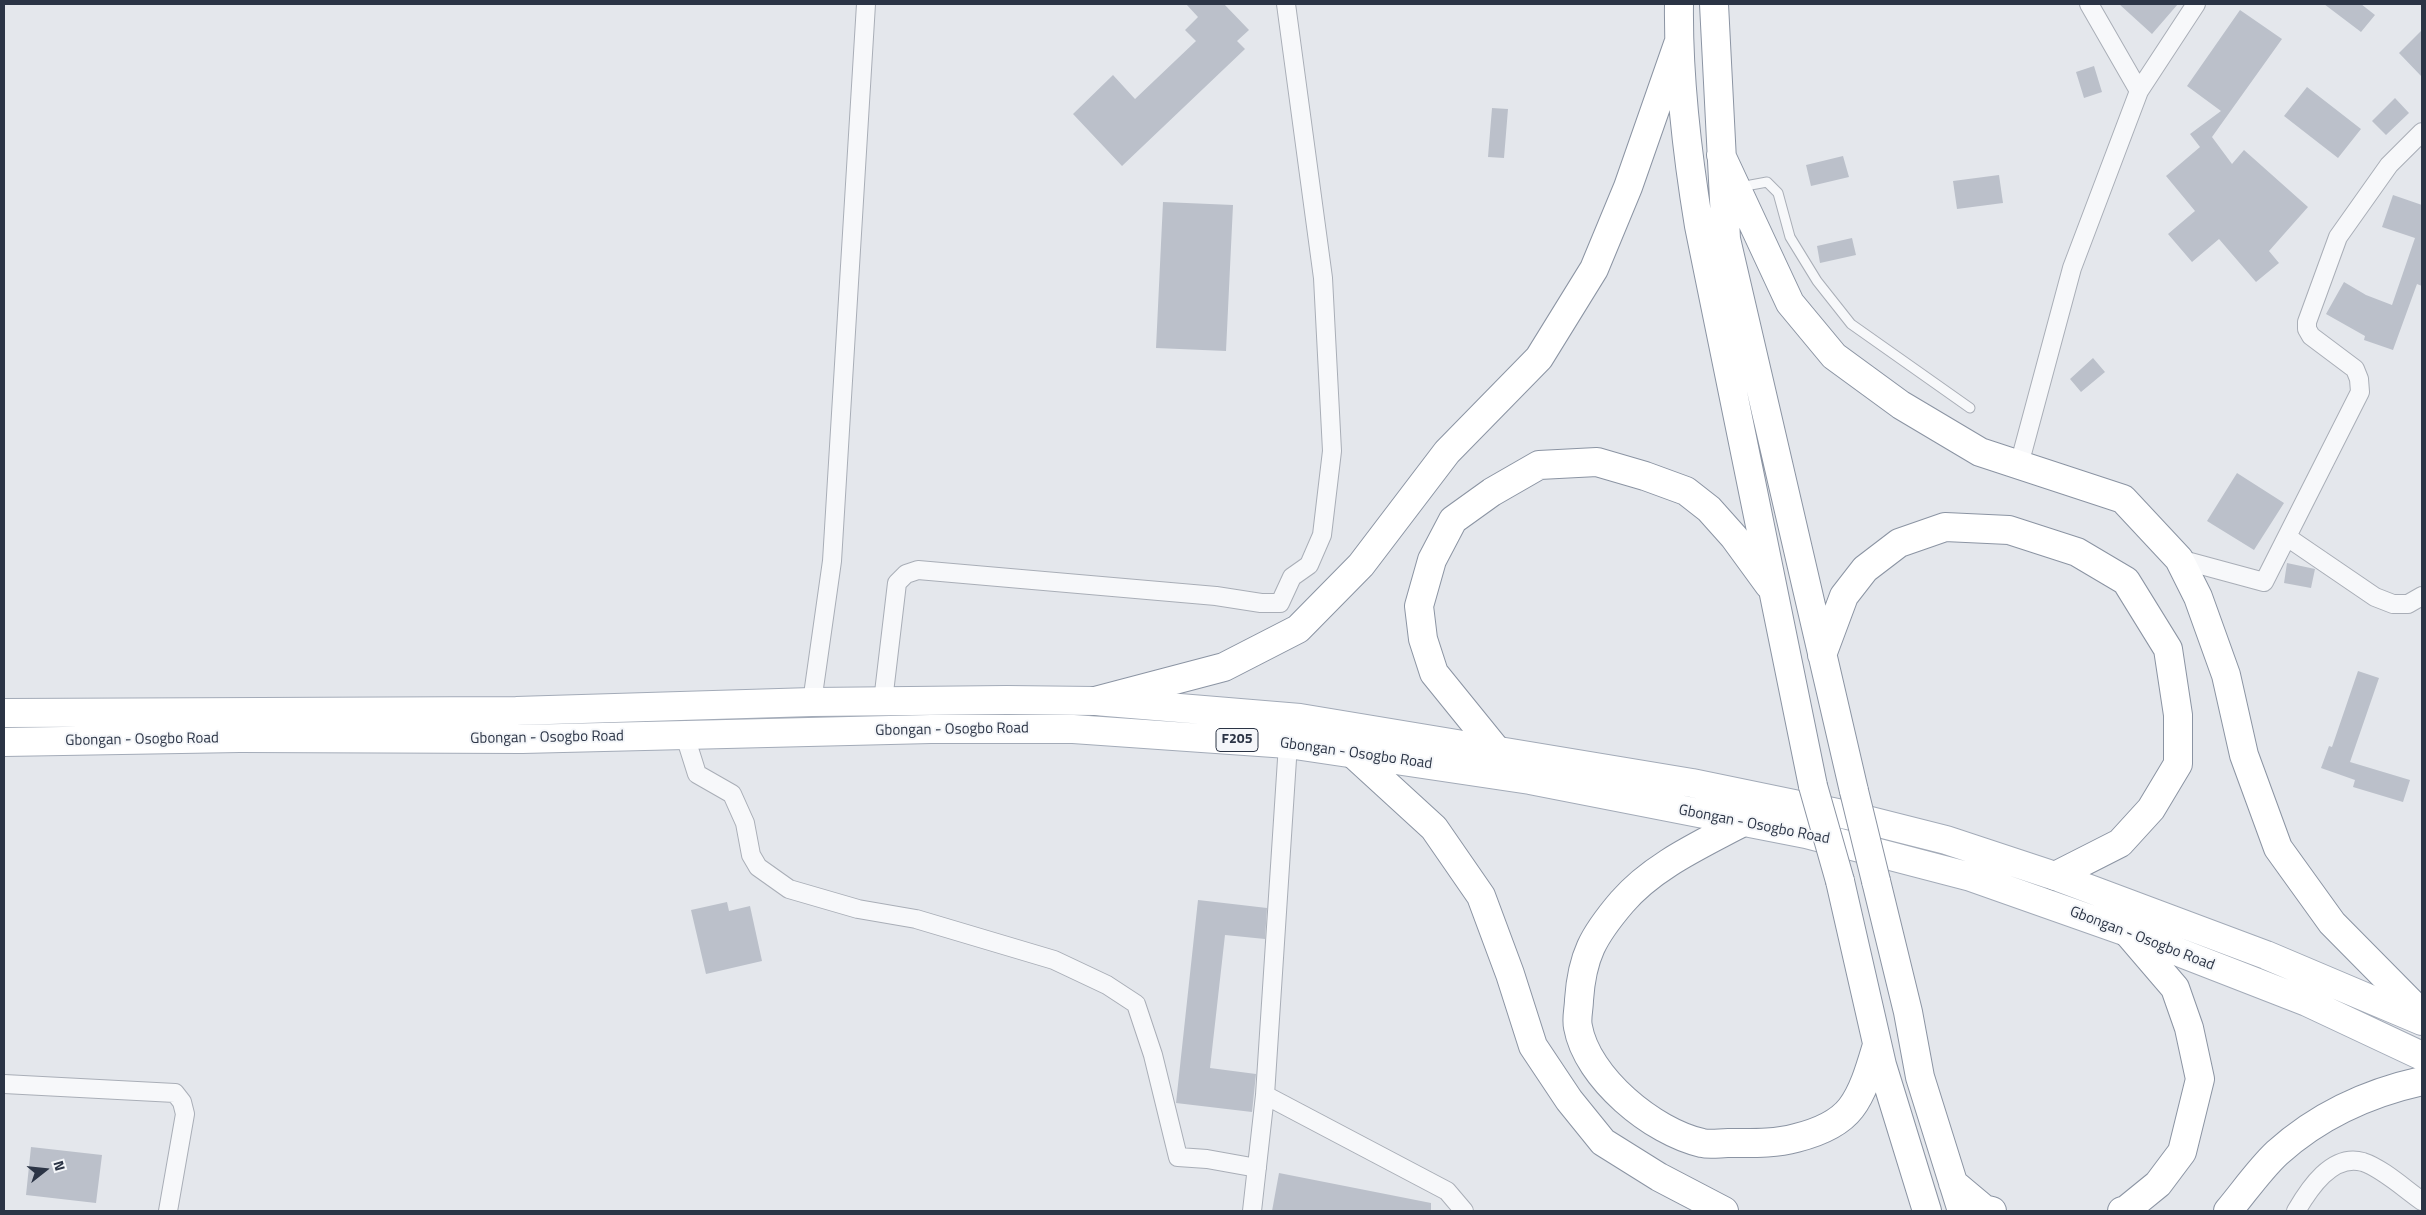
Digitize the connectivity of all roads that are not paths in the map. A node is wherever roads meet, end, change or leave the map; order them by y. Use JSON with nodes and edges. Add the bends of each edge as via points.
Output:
{"nodes":[{"id":1,"x":866,"y":4,"type":"edge"},
{"id":2,"x":1286,"y":4,"type":"edge"},
{"id":3,"x":1679,"y":4,"type":"edge"},
{"id":4,"x":1714,"y":4,"type":"edge"},
{"id":5,"x":2089,"y":4,"type":"edge"},
{"id":6,"x":2196,"y":4,"type":"edge"},
{"id":7,"x":1678,"y":44,"type":"junction"},
{"id":8,"x":2139,"y":91,"type":"junction"},
{"id":9,"x":2422,"y":132,"type":"edge"},
{"id":10,"x":1721,"y":155,"type":"junction"},
{"id":11,"x":1735,"y":188,"type":"junction"},
{"id":12,"x":1970,"y":408,"type":"dead end"},
{"id":13,"x":2019,"y":465,"type":"junction"},
{"id":14,"x":2287,"y":537,"type":"junction"},
{"id":15,"x":2179,"y":559,"type":"junction"},
{"id":16,"x":1774,"y":592,"type":"junction"},
{"id":17,"x":2422,"y":596,"type":"edge"},
{"id":18,"x":1822,"y":655,"type":"junction"},
{"id":19,"x":883,"y":701,"type":"junction"},
{"id":20,"x":1094,"y":701,"type":"junction"},
{"id":21,"x":812,"y":702,"type":"junction"},
{"id":22,"x":4,"y":713,"type":"edge"},
{"id":23,"x":685,"y":736,"type":"junction"},
{"id":24,"x":4,"y":742,"type":"edge"},
{"id":25,"x":1288,"y":744,"type":"junction"},
{"id":26,"x":1351,"y":752,"type":"junction"},
{"id":27,"x":1498,"y":752,"type":"junction"},
{"id":28,"x":1741,"y":823,"type":"junction"},
{"id":29,"x":2055,"y":876,"type":"junction"},
{"id":30,"x":2127,"y":932,"type":"junction"},
{"id":31,"x":2422,"y":1014,"type":"edge"},
{"id":32,"x":2422,"y":1021,"type":"edge"},
{"id":33,"x":1878,"y":1045,"type":"junction"},
{"id":34,"x":2422,"y":1056,"type":"edge"},
{"id":35,"x":2422,"y":1081,"type":"edge"},
{"id":36,"x":4,"y":1084,"type":"edge"},
{"id":37,"x":1265,"y":1095,"type":"junction"},
{"id":38,"x":1257,"y":1168,"type":"junction"},
{"id":39,"x":1954,"y":1183,"type":"junction"},
{"id":40,"x":2422,"y":1201,"type":"edge"},
{"id":41,"x":168,"y":1211,"type":"edge"},
{"id":42,"x":1252,"y":1211,"type":"edge"},
{"id":43,"x":1464,"y":1211,"type":"edge"},
{"id":44,"x":1724,"y":1211,"type":"edge"},
{"id":45,"x":1927,"y":1211,"type":"edge"},
{"id":46,"x":1962,"y":1211,"type":"edge"},
{"id":47,"x":1992,"y":1211,"type":"edge"},
{"id":48,"x":2122,"y":1211,"type":"edge"},
{"id":49,"x":2228,"y":1211,"type":"edge"},
{"id":50,"x":2296,"y":1211,"type":"edge"}],
"edges":[{"from":1,"to":21,"type":"street","via":[[832,561]]},
{"from":2,"to":19,"type":"street","via":[[1323,278],[1330,384],[1332,451],[1328,496],[1322,535],[1309,565],[1292,578],[1280,603],[918,570],[906,574],[897,583]]},
{"from":3,"to":7,"type":"main road"},
{"from":4,"to":10,"type":"main road"},
{"from":5,"to":8,"type":"street"},
{"from":6,"to":8,"type":"street"},
{"from":7,"to":16,"type":"main road","via":[[1699,226]]},
{"from":7,"to":20,"type":"main road","via":[[1628,187],[1594,269],[1539,358],[1448,452],[1361,565],[1298,629],[1224,667]]},
{"from":8,"to":13,"type":"street","via":[[2072,268]]},
{"from":9,"to":14,"type":"street","via":[[2390,165],[2338,237],[2307,322],[2311,336],[2355,369],[2360,392]]},
{"from":10,"to":11,"type":"main road"},
{"from":10,"to":18,"type":"main road","via":[[1726,238]]},
{"from":11,"to":12,"type":"lane","via":[[1767,182],[1778,193],[1790,237],[1817,281],[1851,324]]},
{"from":11,"to":13,"type":"main road","via":[[1790,303],[1834,356],[1901,405],[1980,452]]},
{"from":13,"to":15,"type":"main road","via":[[2123,499]]},
{"from":14,"to":15,"type":"street","via":[[2264,582]]},
{"from":14,"to":17,"type":"street","via":[[2375,597],[2393,604],[2408,604]]},
{"from":15,"to":31,"type":"main road","via":[[2198,597],[2226,675],[2244,755],[2278,848],[2332,923]]},
{"from":16,"to":27,"type":"main road","via":[[1728,530],[1686,491],[1597,462],[1539,466],[1492,492],[1453,520],[1432,560],[1419,606],[1423,639],[1434,673]]},
{"from":16,"to":33,"type":"main road","bridge":true,"via":[[1813,786],[1840,881]]},
{"from":18,"to":29,"type":"main road","via":[[1844,596],[1865,569],[1899,543],[1945,527],[2009,530],[2077,552],[2126,581],[2168,649],[2178,715],[2178,764],[2151,809],[2120,843]]},
{"from":18,"to":39,"type":"main road","bridge":true,"via":[[1908,1012],[1920,1077]]},
{"from":19,"to":20,"type":"main road","name":"Gbongan - Osogbo Road","number":"F205"},
{"from":19,"to":21,"type":"main road","name":"Gbongan - Osogbo Road","number":"F205"},
{"from":20,"to":27,"type":"main road","name":"Gbongan - Osogbo Road","number":"F205","via":[[1300,718]]},
{"from":21,"to":22,"type":"main road","name":"Gbongan - Osogbo Road","number":"F205","via":[[516,711]]},
{"from":23,"to":24,"type":"main road","name":"Gbongan - Osogbo Road","number":"F205"},
{"from":23,"to":25,"type":"main road","name":"Gbongan - Osogbo Road","number":"F205","via":[[931,728],[1073,729]]},
{"from":23,"to":38,"type":"street","via":[[697,774],[732,794],[745,823],[751,855],[758,867],[789,889],[858,909],[916,919],[999,943],[1054,960],[1107,985],[1136,1004],[1153,1055],[1178,1157]]},
{"from":25,"to":26,"type":"main road","name":"Gbongan - Osogbo Road","number":"F205"},
{"from":25,"to":37,"type":"street"},
{"from":26,"to":28,"type":"main road","name":"Gbongan - Osogbo Road","number":"F205","via":[[1530,780]]},
{"from":26,"to":44,"type":"main road","via":[[1434,828],[1482,896],[1533,1046],[1569,1100],[1603,1142],[1659,1177]]},
{"from":27,"to":29,"type":"main road","name":"Gbongan - Osogbo Road","number":"F205","via":[[1692,783],[1846,815],[1946,840]]},
{"from":28,"to":30,"type":"main road","name":"Gbongan - Osogbo Road","number":"F205","via":[[1850,844],[1971,877]]},
{"from":28,"to":33,"type":"main road","via":[[1669,862],[1623,901],[1601,930],[1588,950],[1580,980],[1577,1026],[1585,1049],[1607,1082],[1664,1129],[1703,1144],[1779,1143],[1822,1131],[1851,1108]]},
{"from":29,"to":32,"type":"main road","name":"Gbongan - Osogbo Road","number":"F205","via":[[2266,955]]},
{"from":30,"to":34,"type":"main road","name":"Gbongan - Osogbo Road","number":"F205","via":[[2307,1002]]},
{"from":30,"to":48,"type":"main road","via":[[2175,988],[2189,1028],[2200,1079],[2182,1152],[2158,1184]]},
{"from":33,"to":45,"type":"main road"},
{"from":35,"to":49,"type":"main road","via":[[2367,1097],[2307,1128],[2276,1155]]},
{"from":36,"to":41,"type":"street","via":[[175,1093],[185,1114]]},
{"from":37,"to":38,"type":"street"},
{"from":37,"to":43,"type":"street","via":[[1448,1191]]},
{"from":38,"to":42,"type":"street"},
{"from":39,"to":46,"type":"main road"},
{"from":39,"to":47,"type":"main road","via":[[1984,1209]]},
{"from":40,"to":50,"type":"street","via":[[2364,1162],[2347,1161],[2329,1169],[2306,1194]]}]}
